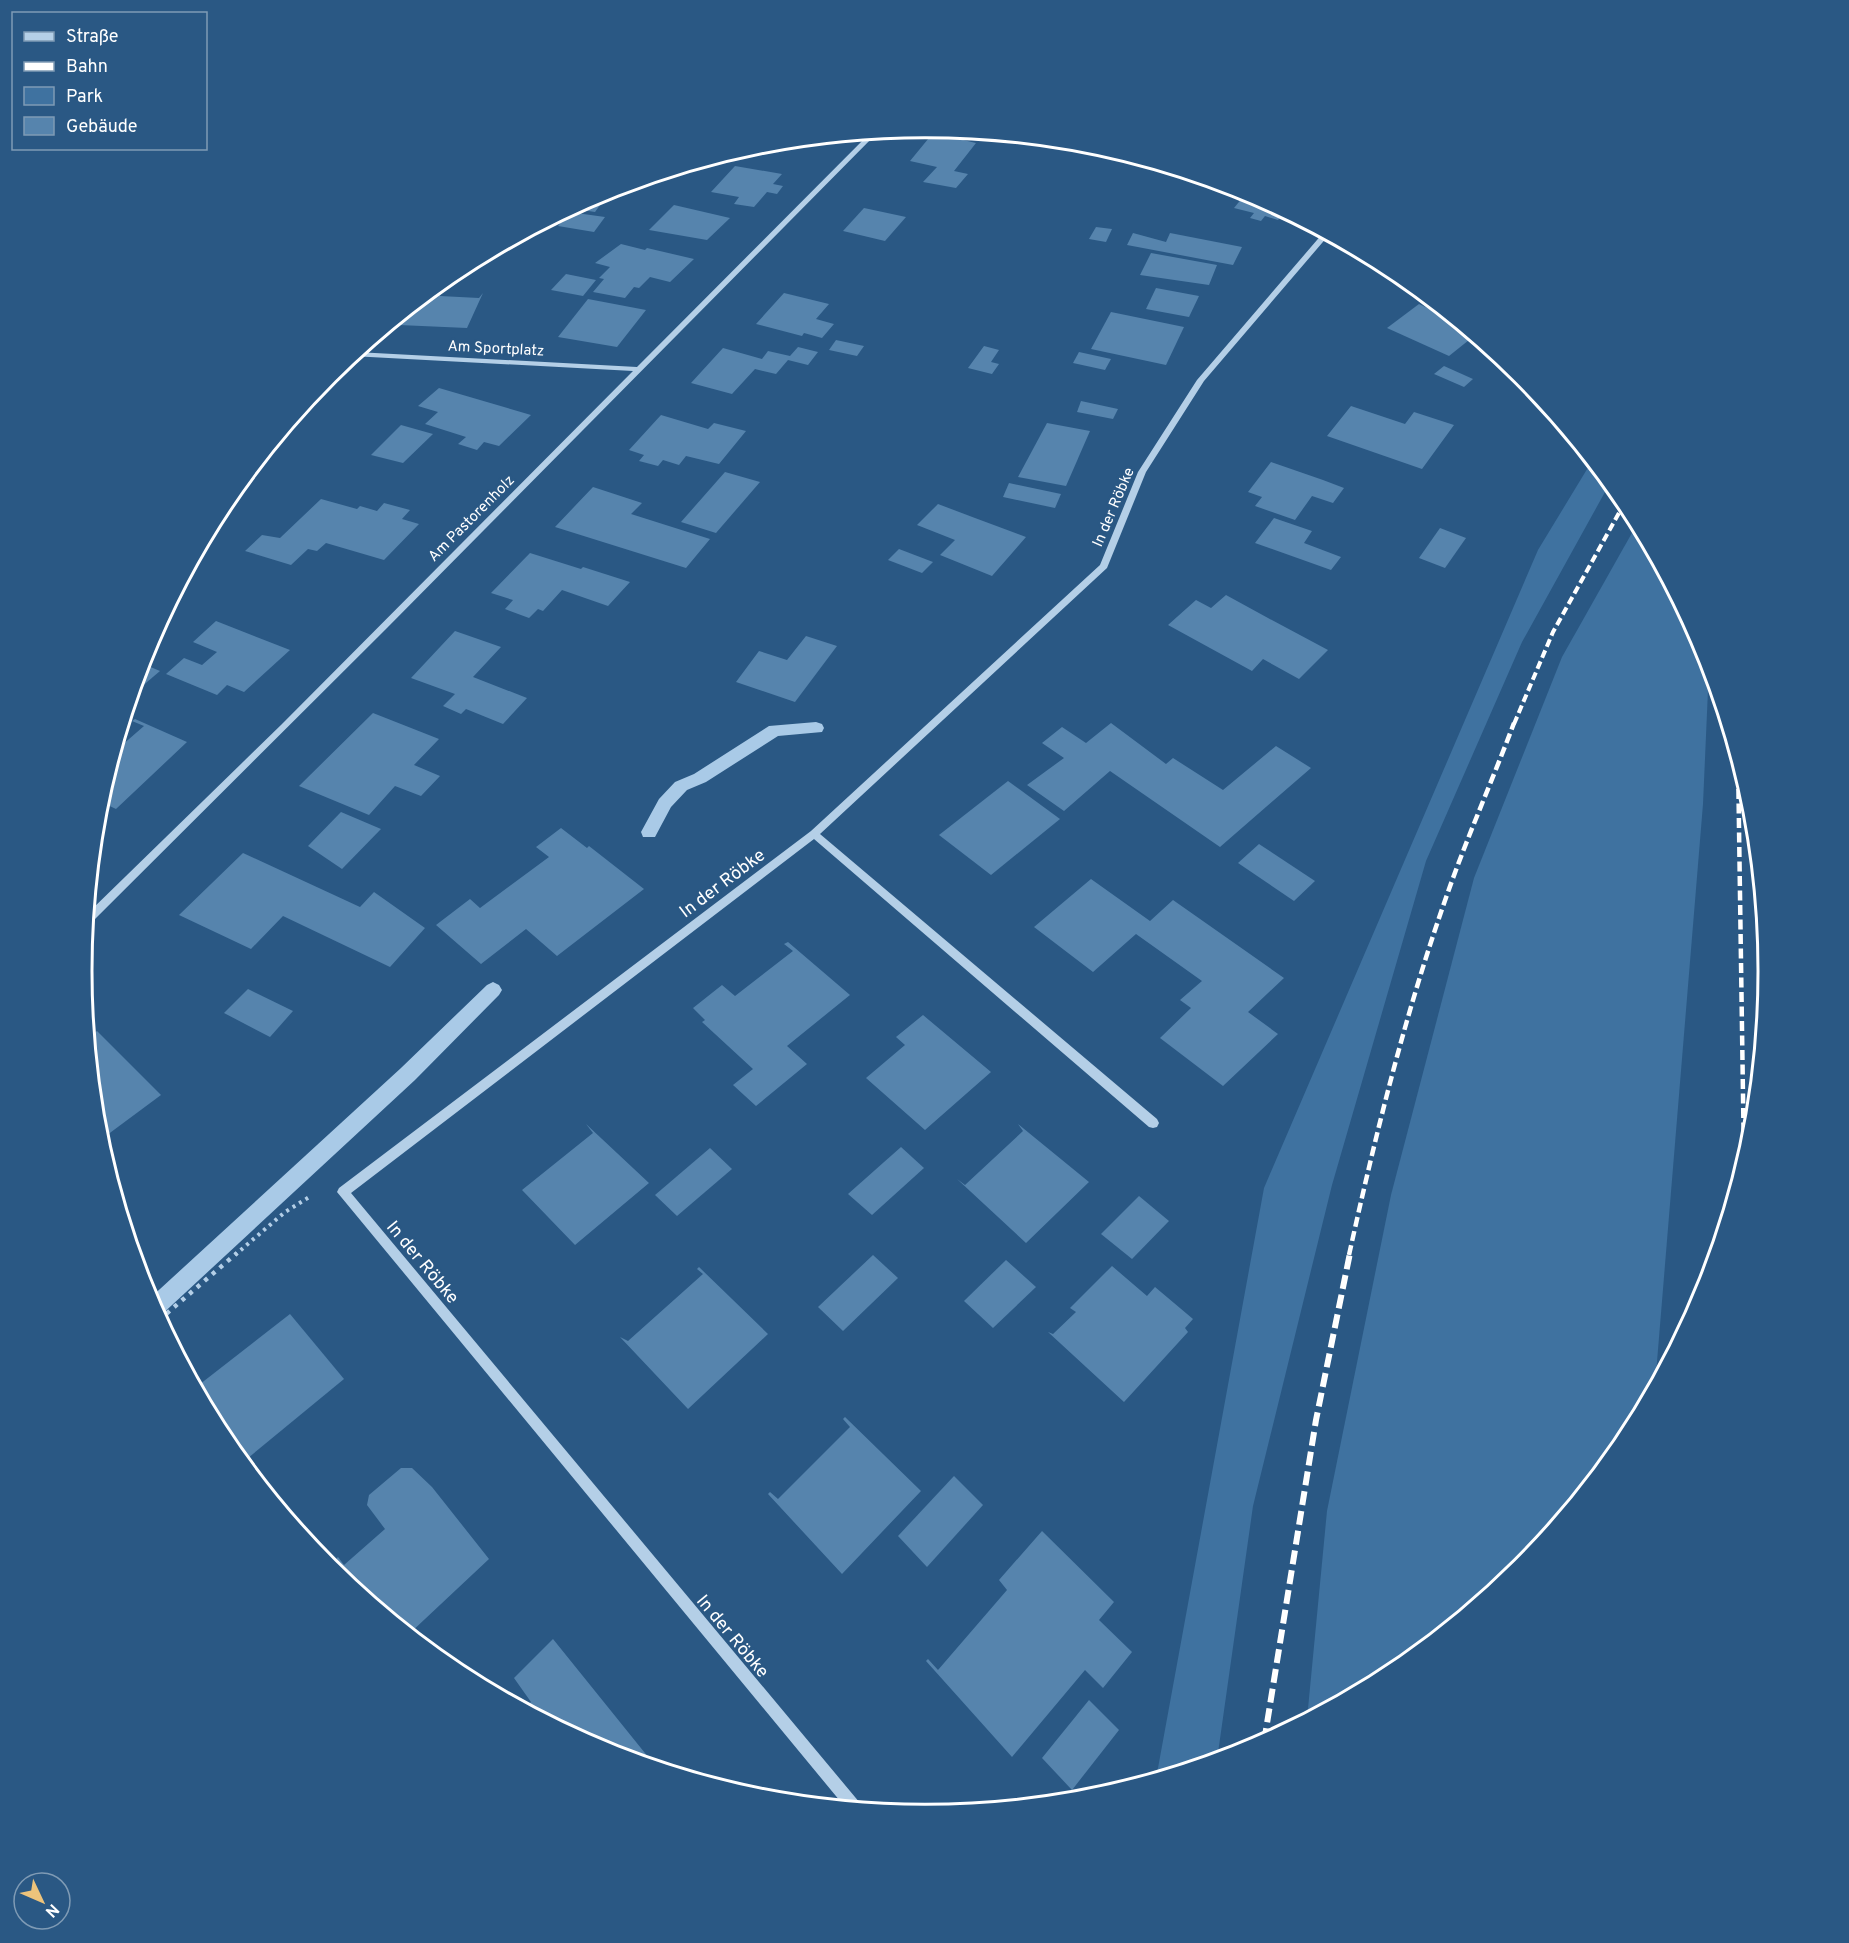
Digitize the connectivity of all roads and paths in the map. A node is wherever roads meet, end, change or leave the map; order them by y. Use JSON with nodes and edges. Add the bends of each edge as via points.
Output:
{"nodes":[{"id":1,"x":867,"y":140,"type":"edge"},
{"id":2,"x":1321,"y":239,"type":"edge"},
{"id":3,"x":365,"y":355,"type":"edge"},
{"id":4,"x":637,"y":369,"type":"junction"},
{"id":5,"x":814,"y":834,"type":"junction"},
{"id":6,"x":93,"y":914,"type":"edge"},
{"id":7,"x":1153,"y":1123,"type":"dead end"},
{"id":8,"x":343,"y":1192,"type":"junction"},
{"id":9,"x":166,"y":1314,"type":"edge"},
{"id":10,"x":849,"y":1801,"type":"edge"}],
"edges":[{"from":1,"to":4,"type":"street","name":"Am Pastorenholz"},
{"from":2,"to":5,"type":"street","name":"In der Röbke","via":[[1201,380],[1142,472],[1104,566]]},
{"from":3,"to":4,"type":"street","name":"Am Sportplatz"},
{"from":4,"to":6,"type":"street","name":"Am Pastorenholz","via":[[251,761]]},
{"from":5,"to":7,"type":"street"},
{"from":5,"to":8,"type":"street","name":"In der Röbke"},
{"from":8,"to":9,"type":"path","via":[[318,1191],[285,1212]]},
{"from":8,"to":10,"type":"street","name":"In der Röbke"}]}
